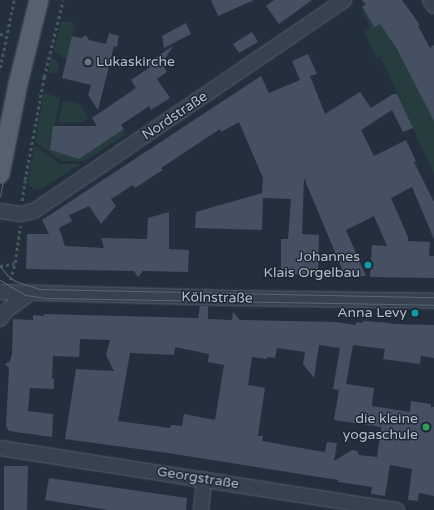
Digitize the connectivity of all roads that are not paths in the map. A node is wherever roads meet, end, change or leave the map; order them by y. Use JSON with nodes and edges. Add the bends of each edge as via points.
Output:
{"nodes":[{"id":1,"x":39,"y":0,"type":"edge"},
{"id":2,"x":344,"y":0,"type":"edge"},
{"id":3,"x":430,"y":0,"type":"edge"},
{"id":4,"x":434,"y":6,"type":"edge"},
{"id":5,"x":0,"y":174,"type":"edge"},
{"id":6,"x":0,"y":211,"type":"edge"},
{"id":7,"x":0,"y":292,"type":"edge"},
{"id":8,"x":30,"y":293,"type":"junction"},
{"id":9,"x":434,"y":301,"type":"edge"},
{"id":10,"x":0,"y":319,"type":"edge"},
{"id":11,"x":0,"y":448,"type":"edge"},
{"id":12,"x":204,"y":479,"type":"junction"},
{"id":13,"x":202,"y":510,"type":"edge"},
{"id":14,"x":397,"y":510,"type":"edge"}],
"edges":[{"from":1,"to":5,"type":"main road","via":[[18,84]]},
{"from":2,"to":6,"type":"street","name":"Nordstraße","via":[[62,194],[34,211],[21,214]]},
{"from":3,"to":4,"type":"street"},
{"from":7,"to":8,"type":"street","name":"Kölnstraße"},
{"from":8,"to":9,"type":"street","name":"Kölnstraße"},
{"from":8,"to":10,"type":"street","via":[[7,310]]},
{"from":11,"to":12,"type":"street","name":"Georgstraße"},
{"from":12,"to":13,"type":"street"},
{"from":12,"to":14,"type":"street","name":"Georgstraße"}]}
